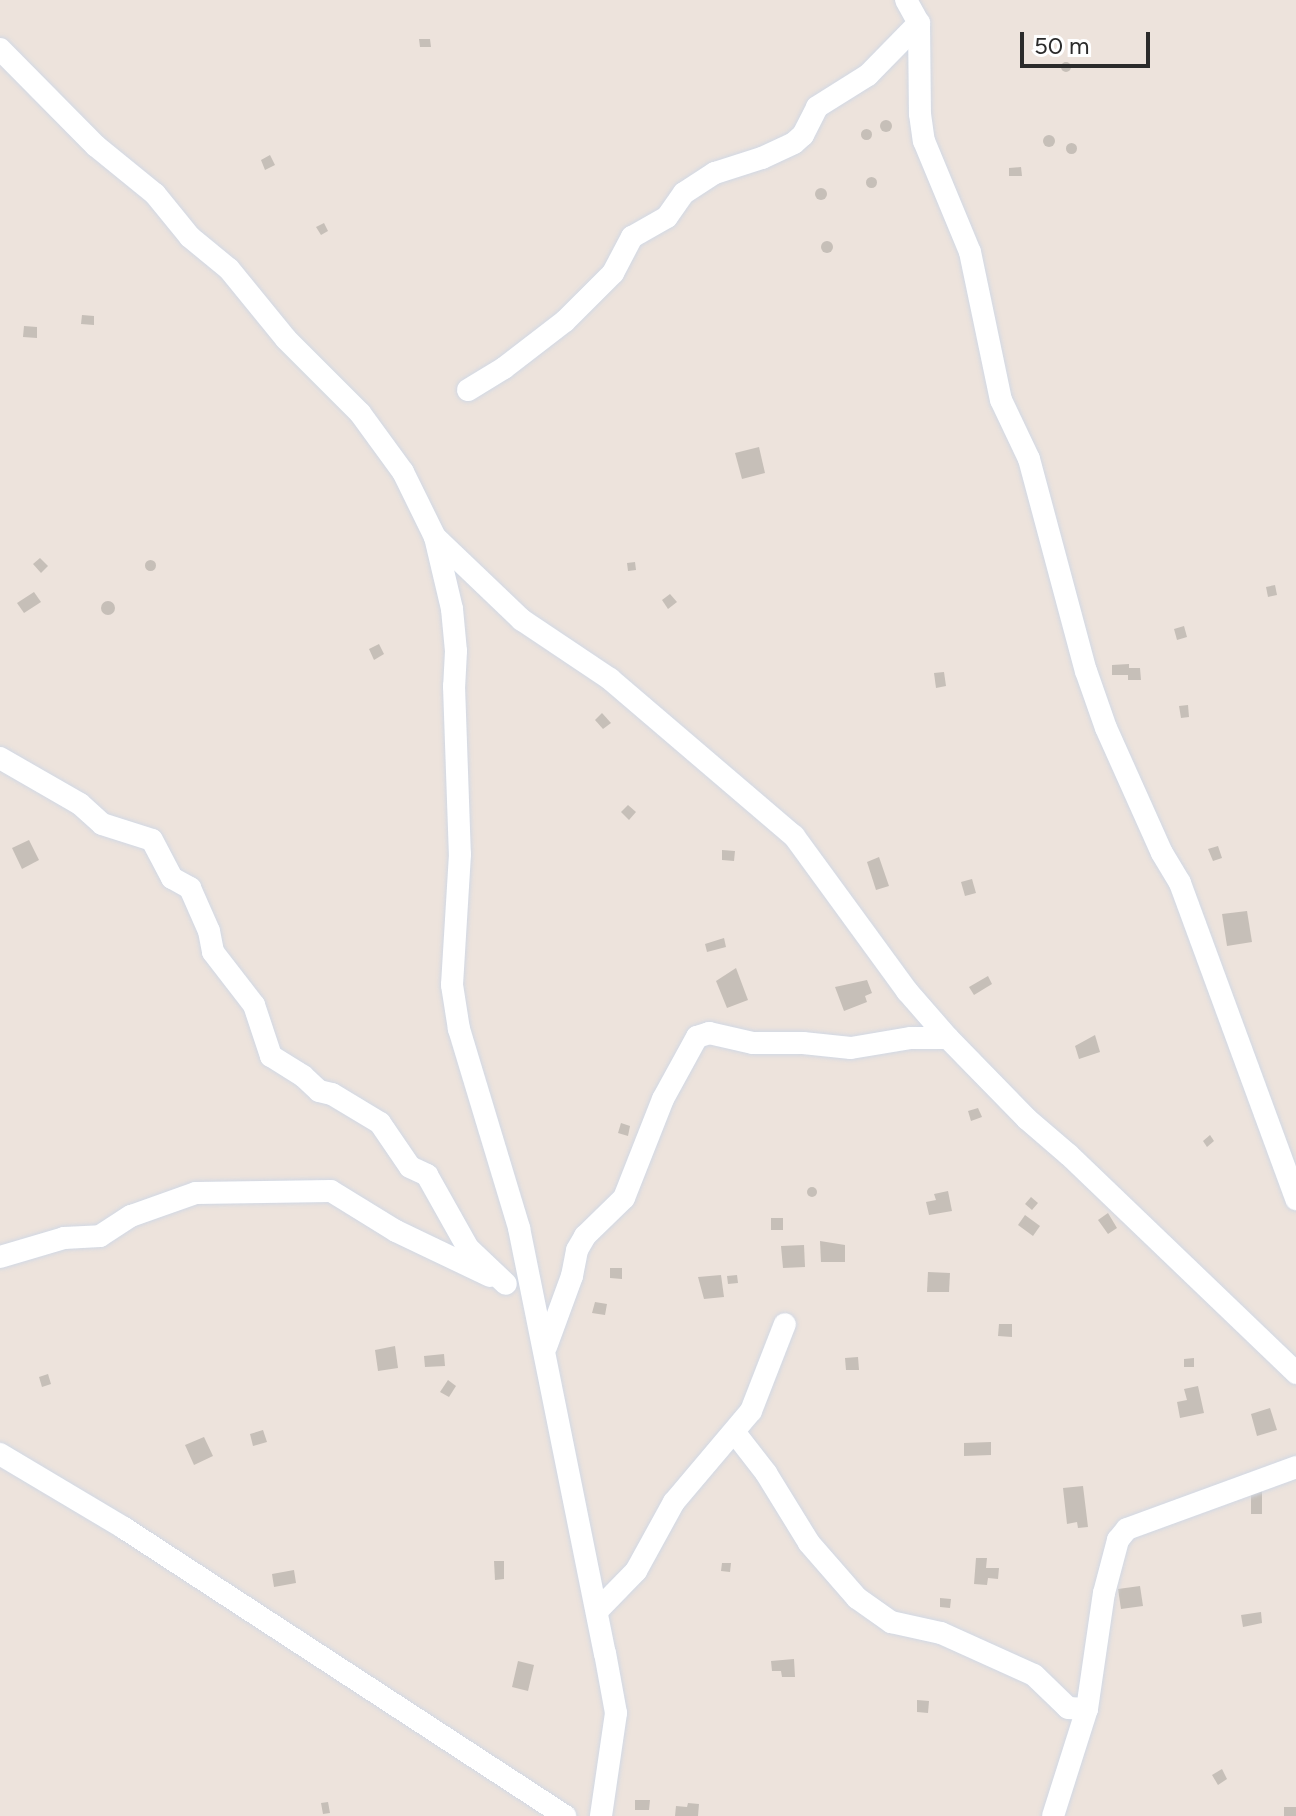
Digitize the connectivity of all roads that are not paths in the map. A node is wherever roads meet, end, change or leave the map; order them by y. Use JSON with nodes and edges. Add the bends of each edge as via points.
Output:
{"nodes":[{"id":1,"x":906,"y":0,"type":"edge"},
{"id":2,"x":919,"y":23,"type":"junction"},
{"id":3,"x":0,"y":49,"type":"edge"},
{"id":4,"x":468,"y":390,"type":"dead end"},
{"id":5,"x":435,"y":537,"type":"junction"},
{"id":6,"x":0,"y":758,"type":"edge"},
{"id":7,"x":948,"y":1038,"type":"junction"},
{"id":8,"x":1296,"y":1199,"type":"edge"},
{"id":9,"x":0,"y":1257,"type":"edge"},
{"id":10,"x":506,"y":1284,"type":"junction"},
{"id":11,"x":562,"y":1303,"type":"junction"},
{"id":12,"x":535,"y":1305,"type":"junction"},
{"id":13,"x":785,"y":1324,"type":"dead end"},
{"id":14,"x":545,"y":1352,"type":"junction"},
{"id":15,"x":1296,"y":1373,"type":"edge"},
{"id":16,"x":735,"y":1433,"type":"junction"},
{"id":17,"x":0,"y":1454,"type":"edge"},
{"id":18,"x":1296,"y":1467,"type":"edge"},
{"id":19,"x":597,"y":1611,"type":"junction"},
{"id":20,"x":1087,"y":1709,"type":"junction"},
{"id":21,"x":565,"y":1816,"type":"edge"},
{"id":22,"x":601,"y":1816,"type":"edge"},
{"id":23,"x":1053,"y":1816,"type":"edge"}],
"edges":[{"from":1,"to":2,"type":"street"},
{"from":2,"to":4,"type":"street","via":[[868,75],[817,107],[794,143],[715,173],[684,193],[667,217],[632,237],[613,273],[565,321]]},
{"from":2,"to":8,"type":"street","via":[[924,141],[970,252],[1001,400],[1029,459],[1086,671],[1106,728],[1180,883]]},
{"from":3,"to":5,"type":"street","via":[[96,146],[155,194],[360,413],[403,472]]},
{"from":5,"to":7,"type":"street","via":[[522,620],[610,679],[794,836],[907,991]]},
{"from":5,"to":12,"type":"street","via":[[456,651],[460,854],[452,985],[459,1029],[519,1228]]},
{"from":6,"to":10,"type":"street","via":[[80,804],[102,824],[152,840],[172,878],[190,888],[213,952],[254,1005],[271,1056],[319,1091],[380,1123],[410,1167],[427,1175],[468,1248]]},
{"from":7,"to":11,"type":"street","via":[[851,1048],[753,1043],[709,1033],[697,1037],[652,1122],[624,1198],[577,1250]]},
{"from":7,"to":15,"type":"street"},
{"from":9,"to":10,"type":"street","via":[[64,1238],[100,1236],[131,1216],[196,1193],[331,1191],[396,1231]]},
{"from":10,"to":12,"type":"street"},
{"from":11,"to":12,"type":"street"},
{"from":11,"to":14,"type":"street"},
{"from":12,"to":14,"type":"street"},
{"from":13,"to":16,"type":"street","via":[[751,1411]]},
{"from":14,"to":19,"type":"street"},
{"from":16,"to":19,"type":"street","via":[[674,1502],[636,1571]]},
{"from":16,"to":20,"type":"street","via":[[809,1543],[857,1598],[891,1622],[941,1633],[1034,1675],[1068,1708]]},
{"from":17,"to":21,"type":"street","via":[[124,1528]]},
{"from":18,"to":20,"type":"street","via":[[1127,1529],[1118,1540],[1104,1593]]},
{"from":19,"to":22,"type":"street","via":[[616,1713]]},
{"from":20,"to":23,"type":"street"}]}
